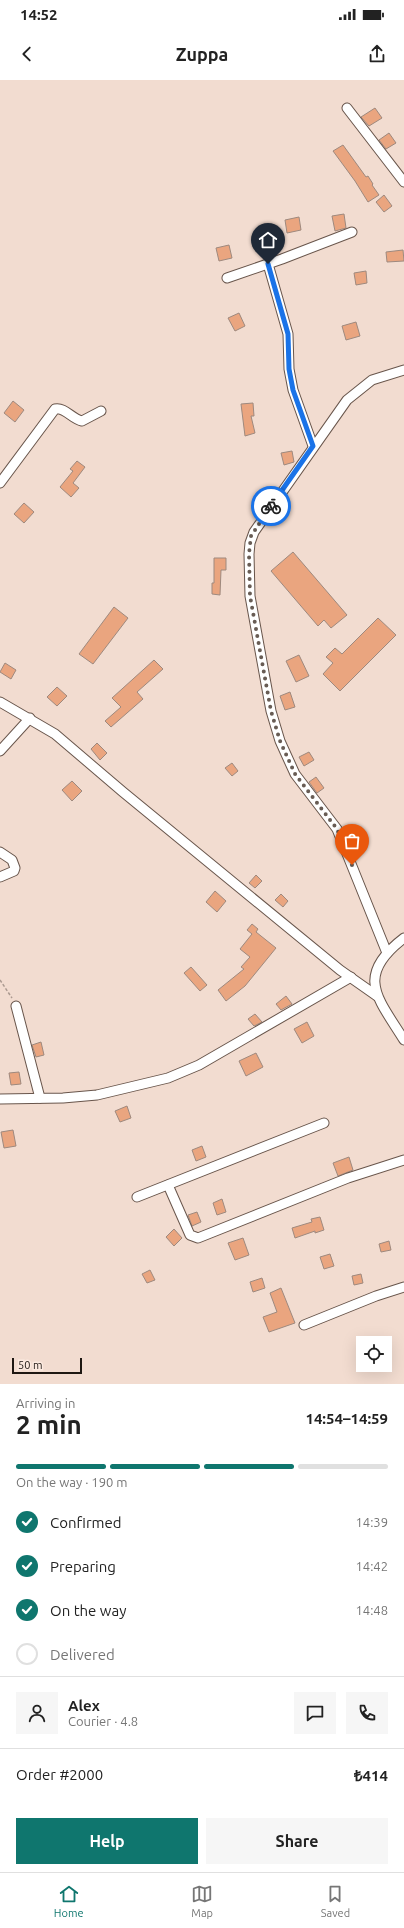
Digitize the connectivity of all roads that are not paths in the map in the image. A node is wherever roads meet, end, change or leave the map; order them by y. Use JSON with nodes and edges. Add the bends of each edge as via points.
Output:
{"nodes":[{"id":1,"x":347,"y":108,"type":"dead end"},
{"id":2,"x":404,"y":182,"type":"edge"},
{"id":3,"x":352,"y":232,"type":"dead end"},
{"id":4,"x":268,"y":264,"type":"junction"},
{"id":5,"x":227,"y":278,"type":"dead end"},
{"id":6,"x":404,"y":370,"type":"edge"},
{"id":7,"x":101,"y":411,"type":"dead end"},
{"id":8,"x":313,"y":446,"type":"junction"},
{"id":9,"x":0,"y":483,"type":"edge"},
{"id":10,"x":0,"y":702,"type":"edge"},
{"id":11,"x":30,"y":718,"type":"junction"},
{"id":12,"x":0,"y":751,"type":"edge"},
{"id":13,"x":0,"y":852,"type":"edge"},
{"id":14,"x":0,"y":877,"type":"edge"},
{"id":15,"x":404,"y":938,"type":"edge"},
{"id":16,"x":387,"y":953,"type":"junction"},
{"id":17,"x":351,"y":977,"type":"junction"},
{"id":18,"x":377,"y":996,"type":"junction"},
{"id":19,"x":16,"y":1006,"type":"road end"},
{"id":20,"x":404,"y":1040,"type":"edge"},
{"id":21,"x":40,"y":1098,"type":"junction"},
{"id":22,"x":0,"y":1099,"type":"edge"},
{"id":23,"x":324,"y":1123,"type":"dead end"},
{"id":24,"x":404,"y":1160,"type":"edge"},
{"id":25,"x":168,"y":1185,"type":"junction"},
{"id":26,"x":137,"y":1197,"type":"dead end"},
{"id":27,"x":404,"y":1287,"type":"edge"},
{"id":28,"x":304,"y":1325,"type":"dead end"}],
"edges":[{"from":1,"to":2,"type":"street"},
{"from":3,"to":4,"type":"street"},
{"from":4,"to":5,"type":"street"},
{"from":4,"to":8,"type":"street","via":[[288,334],[289,369],[293,390]]},
{"from":6,"to":8,"type":"street","via":[[372,380],[355,392]]},
{"from":7,"to":9,"type":"street","via":[[82,421],[63,410],[54,409]]},
{"from":8,"to":16,"type":"street","via":[[251,536],[251,600],[271,711],[280,741],[295,774],[337,829]]},
{"from":10,"to":11,"type":"street"},
{"from":11,"to":12,"type":"street"},
{"from":11,"to":17,"type":"street","via":[[55,734],[188,846]]},
{"from":13,"to":14,"type":"street","via":[[12,860],[15,868],[14,871]]},
{"from":15,"to":16,"type":"street"},
{"from":16,"to":18,"type":"street","via":[[380,961],[376,974]]},
{"from":17,"to":18,"type":"street"},
{"from":17,"to":21,"type":"street","via":[[234,1046],[182,1073],[152,1083],[97,1095]]},
{"from":18,"to":20,"type":"street"},
{"from":19,"to":21,"type":"street"},
{"from":21,"to":22,"type":"street"},
{"from":23,"to":25,"type":"street"},
{"from":24,"to":25,"type":"street","via":[[348,1178],[198,1238],[190,1235]]},
{"from":25,"to":26,"type":"street"},
{"from":27,"to":28,"type":"street"}]}
